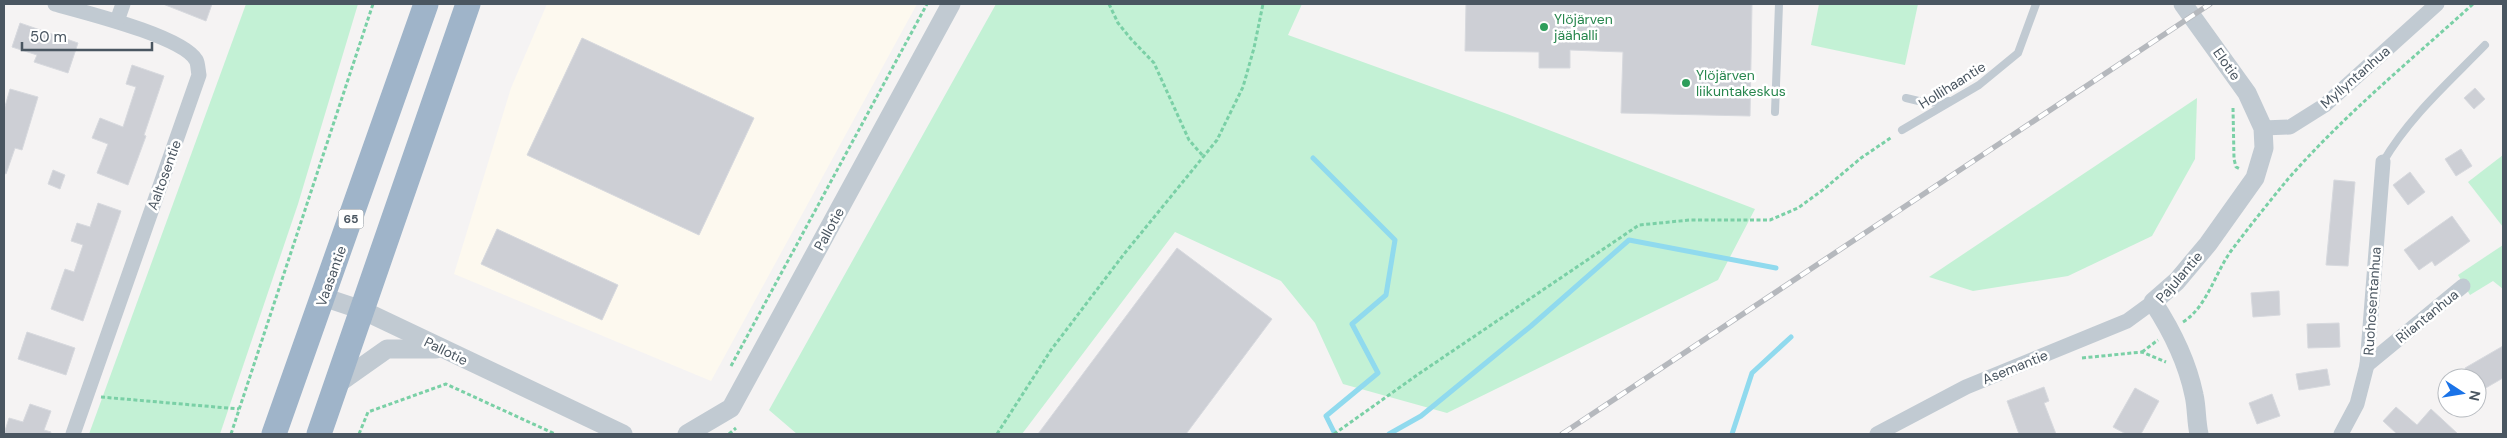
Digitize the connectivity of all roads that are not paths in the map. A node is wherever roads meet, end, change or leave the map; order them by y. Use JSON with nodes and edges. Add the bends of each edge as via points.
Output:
{"nodes":[{"id":1,"x":55,"y":4,"type":"edge"},
{"id":2,"x":123,"y":4,"type":"edge"},
{"id":3,"x":426,"y":4,"type":"edge"},
{"id":4,"x":468,"y":4,"type":"edge"},
{"id":5,"x":951,"y":4,"type":"edge"},
{"id":6,"x":1779,"y":4,"type":"edge"},
{"id":7,"x":2036,"y":4,"type":"edge"},
{"id":8,"x":2183,"y":4,"type":"edge"},
{"id":9,"x":2437,"y":4,"type":"edge"},
{"id":10,"x":117,"y":21,"type":"junction"},
{"id":11,"x":2485,"y":45,"type":"dead end"},
{"id":12,"x":1906,"y":98,"type":"dead end"},
{"id":13,"x":1954,"y":100,"type":"junction"},
{"id":14,"x":1775,"y":112,"type":"dead end"},
{"id":15,"x":2263,"y":128,"type":"junction"},
{"id":16,"x":1902,"y":130,"type":"road end"},
{"id":17,"x":2383,"y":162,"type":"joint"},
{"id":18,"x":2463,"y":286,"type":"dead end"},
{"id":19,"x":323,"y":297,"type":"junction"},
{"id":20,"x":2153,"y":302,"type":"junction"},
{"id":21,"x":362,"y":310,"type":"junction"},
{"id":22,"x":442,"y":349,"type":"junction"},
{"id":23,"x":2367,"y":365,"type":"junction"},
{"id":24,"x":336,"y":385,"type":"junction"},
{"id":25,"x":73,"y":434,"type":"edge"},
{"id":26,"x":274,"y":434,"type":"edge"},
{"id":27,"x":319,"y":434,"type":"edge"},
{"id":28,"x":623,"y":434,"type":"edge"},
{"id":29,"x":686,"y":434,"type":"edge"},
{"id":30,"x":1877,"y":434,"type":"edge"},
{"id":31,"x":2199,"y":434,"type":"edge"},
{"id":32,"x":2341,"y":434,"type":"edge"}],
"edges":[{"from":1,"to":10,"type":"street","name":"Aaltosentie"},
{"from":2,"to":10,"type":"street"},
{"from":3,"to":19,"type":"highway","name":"Vaasantie","number":"65"},
{"from":4,"to":21,"type":"highway"},
{"from":5,"to":29,"type":"street","name":"Pallotie","via":[[731,408]]},
{"from":6,"to":14,"type":"lane"},
{"from":7,"to":13,"type":"lane","name":"Hollihaantie","via":[[2018,53],[1980,85]]},
{"from":8,"to":15,"type":"street","name":"Elotie","via":[[2233,71]]},
{"from":9,"to":15,"type":"street","name":"Myllyntanhua","via":[[2325,105],[2290,127]]},
{"from":10,"to":25,"type":"street","name":"Aaltosentie","via":[[182,46],[196,60],[199,75]]},
{"from":11,"to":17,"type":"lane","via":[[2395,140]]},
{"from":12,"to":13,"type":"lane","via":[[1927,103]]},
{"from":13,"to":16,"type":"lane","name":"Hollihaantie"},
{"from":15,"to":20,"type":"street","name":"Pajulantie","via":[[2264,148],[2255,178],[2208,244]]},
{"from":17,"to":23,"type":"street","name":"Ruohosentanhua"},
{"from":18,"to":23,"type":"street","name":"Riiantanhua"},
{"from":19,"to":21,"type":"street","name":"Pallotie"},
{"from":19,"to":26,"type":"highway","name":"Vaasantie","number":"65"},
{"from":20,"to":30,"type":"street","name":"Asemantie","via":[[2127,321],[1966,386]]},
{"from":20,"to":31,"type":"street","name":"Pajulantie","via":[[2172,330],[2194,395]]},
{"from":21,"to":22,"type":"street","name":"Pallotie"},
{"from":21,"to":24,"type":"highway"},
{"from":22,"to":24,"type":"street","via":[[387,349]]},
{"from":22,"to":28,"type":"street","name":"Pallotie"},
{"from":23,"to":32,"type":"street","name":"Ruohosentanhua","via":[[2357,404]]},
{"from":24,"to":27,"type":"highway"}]}
